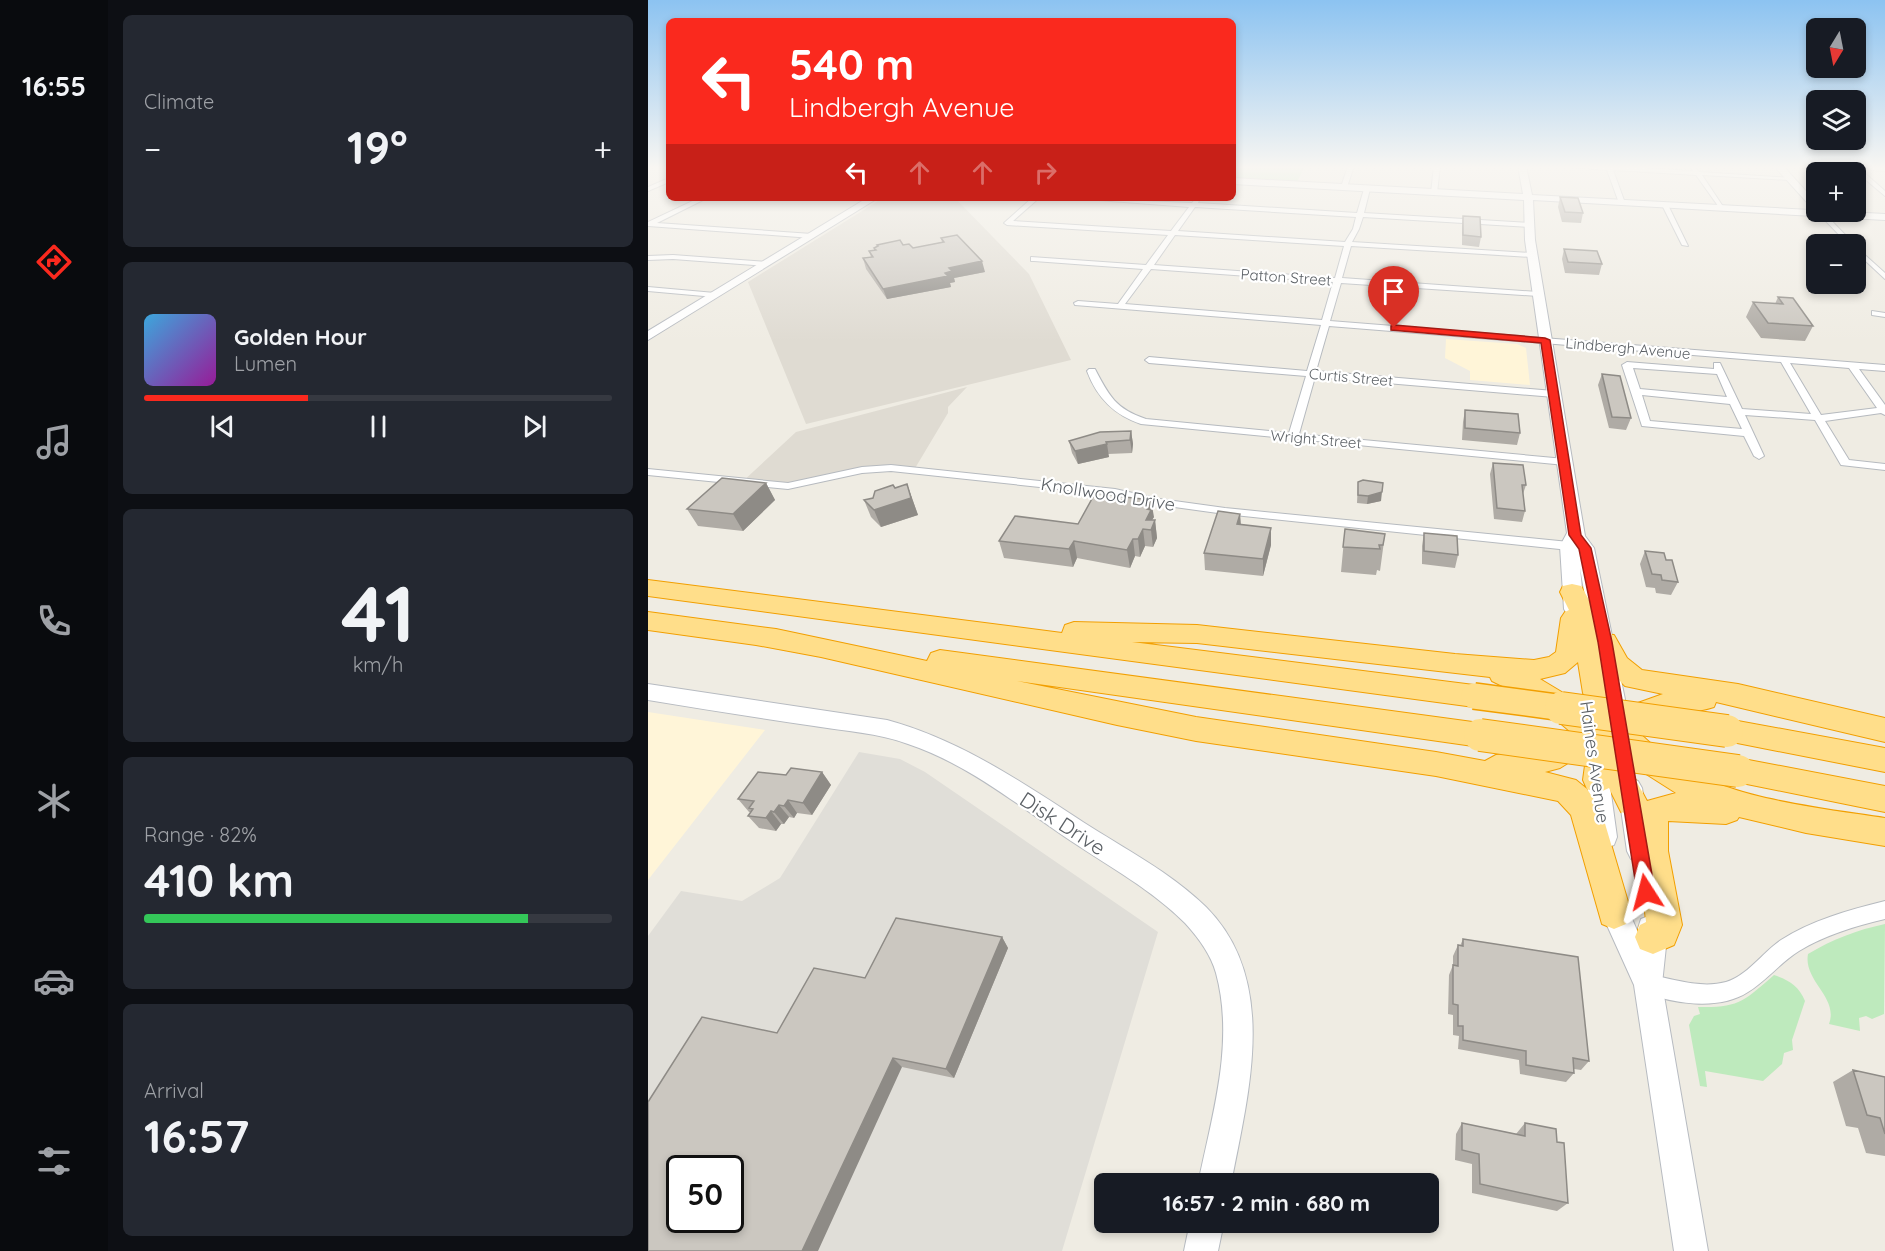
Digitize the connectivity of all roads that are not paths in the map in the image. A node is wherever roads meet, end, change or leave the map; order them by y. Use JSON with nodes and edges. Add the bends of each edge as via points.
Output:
{"nodes":[{"id":1,"x":831,"y":224,"type":"edge"},
{"id":2,"x":1028,"y":224,"type":"edge"},
{"id":3,"x":1180,"y":224,"type":"edge"},
{"id":4,"x":1356,"y":224,"type":"edge"},
{"id":5,"x":1519,"y":224,"type":"edge"},
{"id":6,"x":1675,"y":224,"type":"edge"},
{"id":7,"x":648,"y":225,"type":"edge"},
{"id":8,"x":1529,"y":225,"type":"joint"},
{"id":9,"x":1173,"y":234,"type":"junction"},
{"id":10,"x":812,"y":236,"type":"junction"},
{"id":11,"x":1348,"y":245,"type":"junction"},
{"id":12,"x":1686,"y":245,"type":"dead end"},
{"id":13,"x":1532,"y":255,"type":"junction"},
{"id":14,"x":648,"y":258,"type":"edge"},
{"id":15,"x":1034,"y":259,"type":"dead end"},
{"id":16,"x":1866,"y":259,"type":"edge"},
{"id":17,"x":766,"y":264,"type":"junction"},
{"id":18,"x":1149,"y":267,"type":"junction"},
{"id":19,"x":1885,"y":277,"type":"edge"},
{"id":20,"x":1337,"y":280,"type":"junction"},
{"id":21,"x":648,"y":289,"type":"edge"},
{"id":22,"x":1538,"y":294,"type":"junction"},
{"id":23,"x":715,"y":295,"type":"junction"},
{"id":24,"x":1078,"y":303,"type":"dead end"},
{"id":25,"x":1119,"y":306,"type":"junction"},
{"id":26,"x":1875,"y":313,"type":"dead end"},
{"id":27,"x":1885,"y":315,"type":"edge"},
{"id":28,"x":1325,"y":323,"type":"junction"},
{"id":29,"x":654,"y":329,"type":"edge"},
{"id":30,"x":648,"y":336,"type":"edge"},
{"id":31,"x":1545,"y":340,"type":"junction"},
{"id":32,"x":1713,"y":354,"type":"junction"},
{"id":33,"x":1149,"y":360,"type":"dead end"},
{"id":34,"x":1784,"y":360,"type":"junction"},
{"id":35,"x":1852,"y":365,"type":"junction"},
{"id":36,"x":1885,"y":368,"type":"edge"},
{"id":37,"x":1092,"y":371,"type":"dead end"},
{"id":38,"x":1721,"y":372,"type":"junction"},
{"id":39,"x":1311,"y":374,"type":"junction"},
{"id":40,"x":1636,"y":392,"type":"junction"},
{"id":41,"x":1554,"y":394,"type":"junction"},
{"id":42,"x":1734,"y":401,"type":"junction"},
{"id":43,"x":1885,"y":411,"type":"edge"},
{"id":44,"x":1739,"y":412,"type":"junction"},
{"id":45,"x":1818,"y":418,"type":"junction"},
{"id":46,"x":1749,"y":433,"type":"junction"},
{"id":47,"x":1293,"y":436,"type":"junction"},
{"id":48,"x":1759,"y":456,"type":"dead end"},
{"id":49,"x":1565,"y":462,"type":"junction"},
{"id":50,"x":1885,"y":467,"type":"edge"},
{"id":51,"x":648,"y":472,"type":"edge"},
{"id":52,"x":1576,"y":543,"type":"junction"},
{"id":53,"x":648,"y":588,"type":"edge"},
{"id":54,"x":1582,"y":607,"type":"junction"},
{"id":55,"x":648,"y":621,"type":"edge"},
{"id":56,"x":955,"y":628,"type":"junction"},
{"id":57,"x":758,"y":636,"type":"junction"},
{"id":58,"x":1605,"y":642,"type":"junction"},
{"id":59,"x":1455,"y":663,"type":"junction"},
{"id":60,"x":648,"y":692,"type":"edge"},
{"id":61,"x":1814,"y":714,"type":"junction"},
{"id":62,"x":1605,"y":725,"type":"junction"},
{"id":63,"x":1885,"y":730,"type":"edge"},
{"id":64,"x":1885,"y":760,"type":"edge"},
{"id":65,"x":1436,"y":764,"type":"junction"},
{"id":66,"x":1598,"y":780,"type":"joint"},
{"id":67,"x":1885,"y":799,"type":"edge"},
{"id":68,"x":1632,"y":802,"type":"joint"},
{"id":69,"x":1851,"y":826,"type":"junction"},
{"id":70,"x":1885,"y":831,"type":"edge"},
{"id":71,"x":1885,"y":910,"type":"edge"},
{"id":72,"x":1614,"y":912,"type":"junction"},
{"id":73,"x":1653,"y":937,"type":"junction"},
{"id":74,"x":1648,"y":984,"type":"junction"},
{"id":75,"x":1216,"y":1173,"type":"edge"},
{"id":76,"x":1205,"y":1233,"type":"edge"},
{"id":77,"x":1201,"y":1251,"type":"edge"},
{"id":78,"x":1691,"y":1251,"type":"edge"}],
"edges":[{"from":1,"to":10,"type":"main road"},
{"from":2,"to":9,"type":"street"},
{"from":3,"to":9,"type":"street"},
{"from":4,"to":11,"type":"street"},
{"from":5,"to":8,"type":"street"},
{"from":6,"to":12,"type":"street"},
{"from":7,"to":10,"type":"street"},
{"from":8,"to":13,"type":"main road","name":"Haines Avenue"},
{"from":9,"to":11,"type":"street"},
{"from":9,"to":18,"type":"street"},
{"from":10,"to":17,"type":"main road"},
{"from":11,"to":13,"type":"street"},
{"from":11,"to":20,"type":"street"},
{"from":13,"to":22,"type":"main road","name":"Haines Avenue"},
{"from":14,"to":17,"type":"street"},
{"from":15,"to":18,"type":"street","name":"Patton Street"},
{"from":16,"to":19,"type":"street"},
{"from":17,"to":23,"type":"main road"},
{"from":18,"to":20,"type":"street","name":"Patton Street"},
{"from":18,"to":25,"type":"street"},
{"from":20,"to":22,"type":"street","name":"Patton Street"},
{"from":20,"to":28,"type":"street"},
{"from":21,"to":23,"type":"street"},
{"from":22,"to":31,"type":"main road","name":"Haines Avenue"},
{"from":23,"to":29,"type":"main road"},
{"from":24,"to":25,"type":"street","name":"Lindbergh Avenue"},
{"from":25,"to":28,"type":"street","name":"Lindbergh Avenue"},
{"from":26,"to":27,"type":"street"},
{"from":28,"to":31,"type":"street","name":"Lindbergh Avenue"},
{"from":28,"to":39,"type":"street"},
{"from":29,"to":30,"type":"main road"},
{"from":31,"to":32,"type":"street","name":"Lindbergh Avenue"},
{"from":31,"to":41,"type":"main road","name":"Haines Avenue"},
{"from":32,"to":34,"type":"street","name":"Lindbergh Avenue"},
{"from":32,"to":38,"type":"street"},
{"from":33,"to":39,"type":"street","name":"Curtis Street"},
{"from":34,"to":35,"type":"street","name":"Lindbergh Avenue"},
{"from":34,"to":45,"type":"street"},
{"from":35,"to":36,"type":"street","name":"Lindbergh Avenue"},
{"from":35,"to":43,"type":"street"},
{"from":37,"to":47,"type":"street","name":"Wright Street","via":[[1107,400],[1135,419]]},
{"from":38,"to":40,"type":"street","via":[[1627,364]]},
{"from":38,"to":42,"type":"street"},
{"from":39,"to":41,"type":"street","name":"Curtis Street"},
{"from":39,"to":47,"type":"street"},
{"from":40,"to":42,"type":"street"},
{"from":40,"to":46,"type":"street","via":[[1646,424]]},
{"from":41,"to":49,"type":"main road","name":"Haines Avenue"},
{"from":42,"to":44,"type":"street"},
{"from":43,"to":45,"type":"street"},
{"from":44,"to":45,"type":"street"},
{"from":44,"to":46,"type":"street"},
{"from":45,"to":50,"type":"street","via":[[1845,463]]},
{"from":46,"to":48,"type":"street"},
{"from":47,"to":49,"type":"street","name":"Wright Street"},
{"from":49,"to":52,"type":"main road","name":"Haines Avenue"},
{"from":51,"to":52,"type":"street","name":"Knollwood Drive","via":[[788,486],[862,470],[891,468],[1115,492],[1217,510]]},
{"from":52,"to":54,"type":"main road","name":"Haines Avenue"},
{"from":52,"to":54,"type":"main road","name":"Haines Avenue"},
{"from":53,"to":56,"type":"highway"},
{"from":54,"to":58,"type":"main road","name":"Haines Avenue"},
{"from":54,"to":59,"type":"highway","via":[[1568,657],[1557,666],[1534,670]]},
{"from":54,"to":62,"type":"highway"},
{"from":55,"to":57,"type":"highway"},
{"from":56,"to":59,"type":"highway","via":[[991,625],[1197,634]]},
{"from":56,"to":64,"type":"highway","bridge":true,"via":[[1726,731]]},
{"from":57,"to":65,"type":"highway","via":[[1129,716]]},
{"from":57,"to":67,"type":"highway","bridge":true,"via":[[1738,771]]},
{"from":58,"to":61,"type":"highway","via":[[1618,665],[1635,679],[1738,695]]},
{"from":58,"to":62,"type":"main road","name":"Haines Avenue"},
{"from":59,"to":62,"type":"highway","via":[[1493,671],[1539,690]]},
{"from":60,"to":75,"type":"main road","name":"Disk Drive","via":[[887,729],[922,738],[964,760],[1166,889],[1197,917],[1226,961],[1238,1015],[1236,1066]]},
{"from":61,"to":62,"type":"highway","via":[[1696,700],[1659,706]]},
{"from":61,"to":63,"type":"highway"},
{"from":62,"to":65,"type":"highway","via":[[1566,751],[1536,762],[1489,768]]},
{"from":62,"to":66,"type":"highway"},
{"from":62,"to":68,"type":"highway"},
{"from":62,"to":69,"type":"highway","via":[[1670,774],[1715,797],[1762,811]]},
{"from":65,"to":72,"type":"highway","via":[[1552,785],[1574,794],[1589,821]]},
{"from":66,"to":72,"type":"main road","name":"Haines Avenue"},
{"from":68,"to":73,"type":"main road","name":"Haines Avenue"},
{"from":69,"to":70,"type":"highway"},
{"from":69,"to":73,"type":"highway","via":[[1700,807],[1672,806],[1655,812],[1651,820],[1652,844],[1665,925]]},
{"from":71,"to":74,"type":"street","via":[[1816,931],[1727,992],[1694,992]]},
{"from":72,"to":74,"type":"main road","name":"Haines Avenue"},
{"from":73,"to":74,"type":"main road","name":"Haines Avenue"},
{"from":74,"to":78,"type":"main road","name":"Haines Avenue"},
{"from":76,"to":77,"type":"main road"}]}
